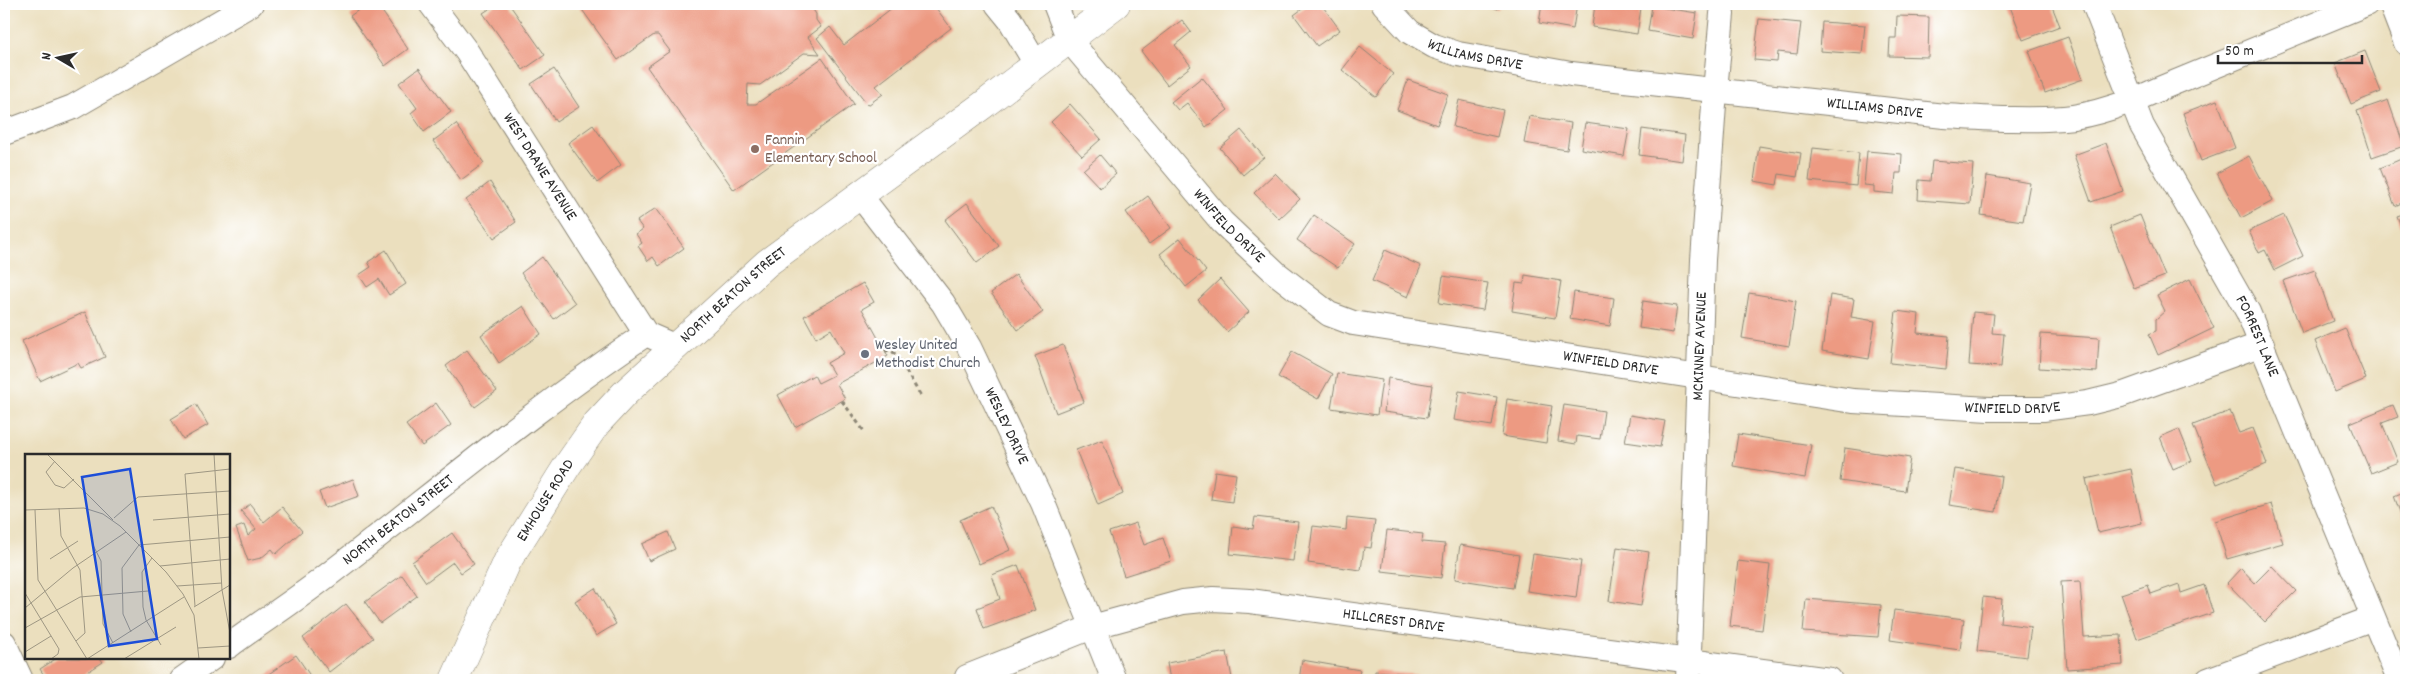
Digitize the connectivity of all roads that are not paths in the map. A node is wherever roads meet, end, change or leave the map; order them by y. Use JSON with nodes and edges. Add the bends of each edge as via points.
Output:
{"nodes":[{"id":1,"x":251,"y":4,"type":"edge"},
{"id":2,"x":431,"y":4,"type":"edge"},
{"id":3,"x":997,"y":4,"type":"edge"},
{"id":4,"x":1055,"y":4,"type":"edge"},
{"id":5,"x":1116,"y":4,"type":"edge"},
{"id":6,"x":1384,"y":4,"type":"edge"},
{"id":7,"x":2094,"y":4,"type":"edge"},
{"id":8,"x":2366,"y":4,"type":"edge"},
{"id":9,"x":2392,"y":4,"type":"edge"},
{"id":10,"x":1722,"y":14,"type":"dead end"},
{"id":11,"x":1069,"y":40,"type":"junction"},
{"id":12,"x":2406,"y":43,"type":"edge"},
{"id":13,"x":1036,"y":64,"type":"junction"},
{"id":14,"x":1714,"y":90,"type":"junction"},
{"id":15,"x":2133,"y":102,"type":"junction"},
{"id":16,"x":4,"y":133,"type":"edge"},
{"id":17,"x":859,"y":194,"type":"junction"},
{"id":18,"x":646,"y":334,"type":"junction"},
{"id":19,"x":2262,"y":344,"type":"junction"},
{"id":20,"x":676,"y":346,"type":"junction"},
{"id":21,"x":1699,"y":377,"type":"junction"},
{"id":22,"x":2373,"y":618,"type":"junction"},
{"id":23,"x":1092,"y":627,"type":"junction"},
{"id":24,"x":4,"y":643,"type":"edge"},
{"id":25,"x":230,"y":645,"type":"edge"},
{"id":26,"x":211,"y":659,"type":"edge"},
{"id":27,"x":1689,"y":672,"type":"edge"},
{"id":28,"x":967,"y":677,"type":"dead end"},
{"id":29,"x":21,"y":680,"type":"edge"},
{"id":30,"x":181,"y":680,"type":"edge"},
{"id":31,"x":454,"y":680,"type":"edge"},
{"id":32,"x":1114,"y":680,"type":"edge"},
{"id":33,"x":1830,"y":680,"type":"edge"},
{"id":34,"x":2208,"y":680,"type":"edge"},
{"id":35,"x":2398,"y":680,"type":"edge"}],
"edges":[{"from":1,"to":16,"type":"street","via":[[73,107]]},
{"from":2,"to":18,"type":"street","name":"WEST DRANE AVENUE","via":[[466,52]]},
{"from":3,"to":13,"type":"street"},
{"from":4,"to":11,"type":"street","name":"WINFIELD DRIVE"},
{"from":5,"to":11,"type":"main road","name":"NORTH BEATON STREET"},
{"from":6,"to":14,"type":"street","name":"WILLIAMS DRIVE","via":[[1410,32],[1434,46],[1458,54],[1571,74]]},
{"from":7,"to":15,"type":"street","name":"FORREST LANE"},
{"from":8,"to":15,"type":"street","name":"WILLIAMS DRIVE"},
{"from":9,"to":12,"type":"street"},
{"from":10,"to":14,"type":"street","name":"MCKINNEY AVENUE"},
{"from":11,"to":13,"type":"main road","name":"NORTH BEATON STREET"},
{"from":11,"to":21,"type":"street","name":"WINFIELD DRIVE","via":[[1222,222],[1276,273],[1328,314],[1353,323]]},
{"from":13,"to":17,"type":"main road","name":"NORTH BEATON STREET"},
{"from":14,"to":15,"type":"street","name":"WILLIAMS DRIVE","via":[[1944,116],[2003,119],[2066,118]]},
{"from":14,"to":21,"type":"street","name":"MCKINNEY AVENUE"},
{"from":15,"to":19,"type":"street","name":"FORREST LANE","via":[[2142,126],[2248,312]]},
{"from":17,"to":20,"type":"main road","name":"NORTH BEATON STREET","via":[[766,263]]},
{"from":17,"to":23,"type":"street","name":"WESLEY DRIVE","via":[[943,303],[969,347],[1043,503]]},
{"from":18,"to":20,"type":"street","name":"NORTH BEATON STREET"},
{"from":18,"to":25,"type":"street","name":"NORTH BEATON STREET","via":[[600,364],[323,579]]},
{"from":19,"to":21,"type":"street","name":"WINFIELD DRIVE","via":[[2121,395],[2042,409],[1853,401]]},
{"from":19,"to":22,"type":"street","name":"FORREST LANE"},
{"from":20,"to":31,"type":"main road","name":"EMHOUSE ROAD","via":[[603,417],[567,466],[508,560]]},
{"from":21,"to":27,"type":"street","name":"MCKINNEY AVENUE"},
{"from":22,"to":34,"type":"street"},
{"from":22,"to":35,"type":"street","name":"FORREST LANE"},
{"from":23,"to":27,"type":"street","name":"HILLCREST DRIVE","via":[[1183,602],[1213,598],[1250,601]]},
{"from":23,"to":28,"type":"street","name":"HILLCREST DRIVE"},
{"from":23,"to":32,"type":"street","name":"WESLEY DRIVE"},
{"from":24,"to":29,"type":"street"},
{"from":26,"to":30,"type":"street"},
{"from":27,"to":33,"type":"street","name":"HILLCREST DRIVE"}]}
